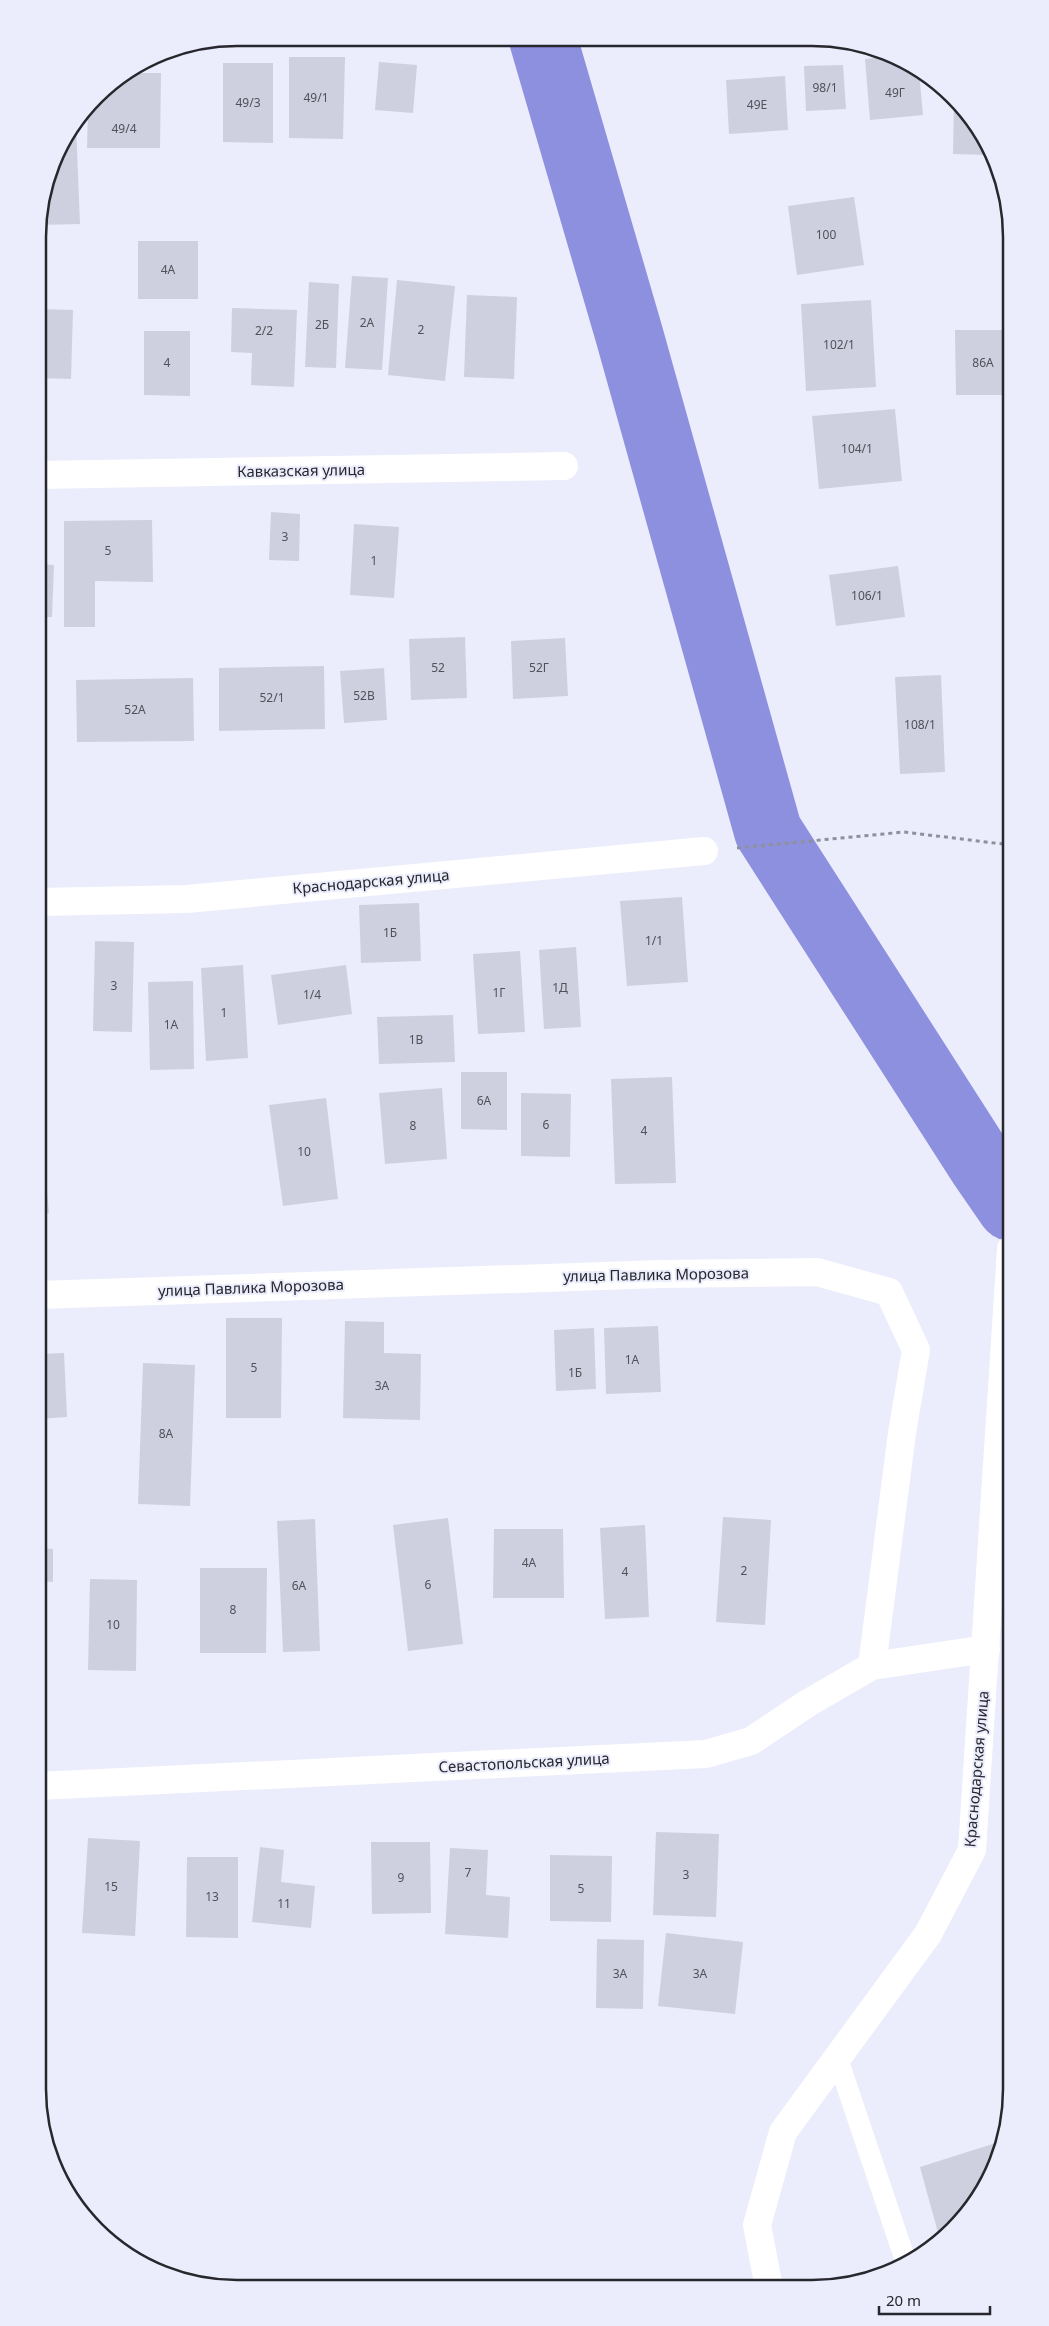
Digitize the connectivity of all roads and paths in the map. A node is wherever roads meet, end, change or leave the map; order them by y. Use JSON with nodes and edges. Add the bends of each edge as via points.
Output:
{"nodes":[{"id":1,"x":564,"y":466,"type":"dead end"},
{"id":2,"x":46,"y":475,"type":"edge"},
{"id":3,"x":1003,"y":844,"type":"edge"},
{"id":4,"x":749,"y":847,"type":"dead end"},
{"id":5,"x":704,"y":851,"type":"dead end"},
{"id":6,"x":46,"y":902,"type":"edge"},
{"id":7,"x":46,"y":1295,"type":"edge"},
{"id":8,"x":1003,"y":1377,"type":"edge"},
{"id":9,"x":986,"y":1648,"type":"junction"},
{"id":10,"x":872,"y":1666,"type":"junction"},
{"id":11,"x":46,"y":1786,"type":"edge"},
{"id":12,"x":837,"y":2057,"type":"junction"},
{"id":13,"x":904,"y":2256,"type":"edge"},
{"id":14,"x":767,"y":2280,"type":"edge"}],
"edges":[{"from":1,"to":2,"type":"street","name":"Кавказская улица"},
{"from":3,"to":4,"type":"path","via":[[904,832]]},
{"from":5,"to":6,"type":"street","name":"Краснодарская улица","via":[[187,899]]},
{"from":7,"to":10,"type":"street","name":"улица Павлика Морозова","via":[[662,1274],[817,1272],[889,1292],[916,1350],[902,1432]]},
{"from":8,"to":9,"type":"street","name":"Краснодарская улица"},
{"from":9,"to":10,"type":"street","name":"Севастопольская улица"},
{"from":9,"to":12,"type":"street","name":"Краснодарская улица","via":[[972,1850],[928,1934]]},
{"from":10,"to":11,"type":"street","name":"Севастопольская улица","via":[[751,1742],[706,1754]]},
{"from":12,"to":13,"type":"lane"},
{"from":12,"to":14,"type":"street","name":"Краснодарская улица","via":[[783,2132],[757,2225]]}]}
